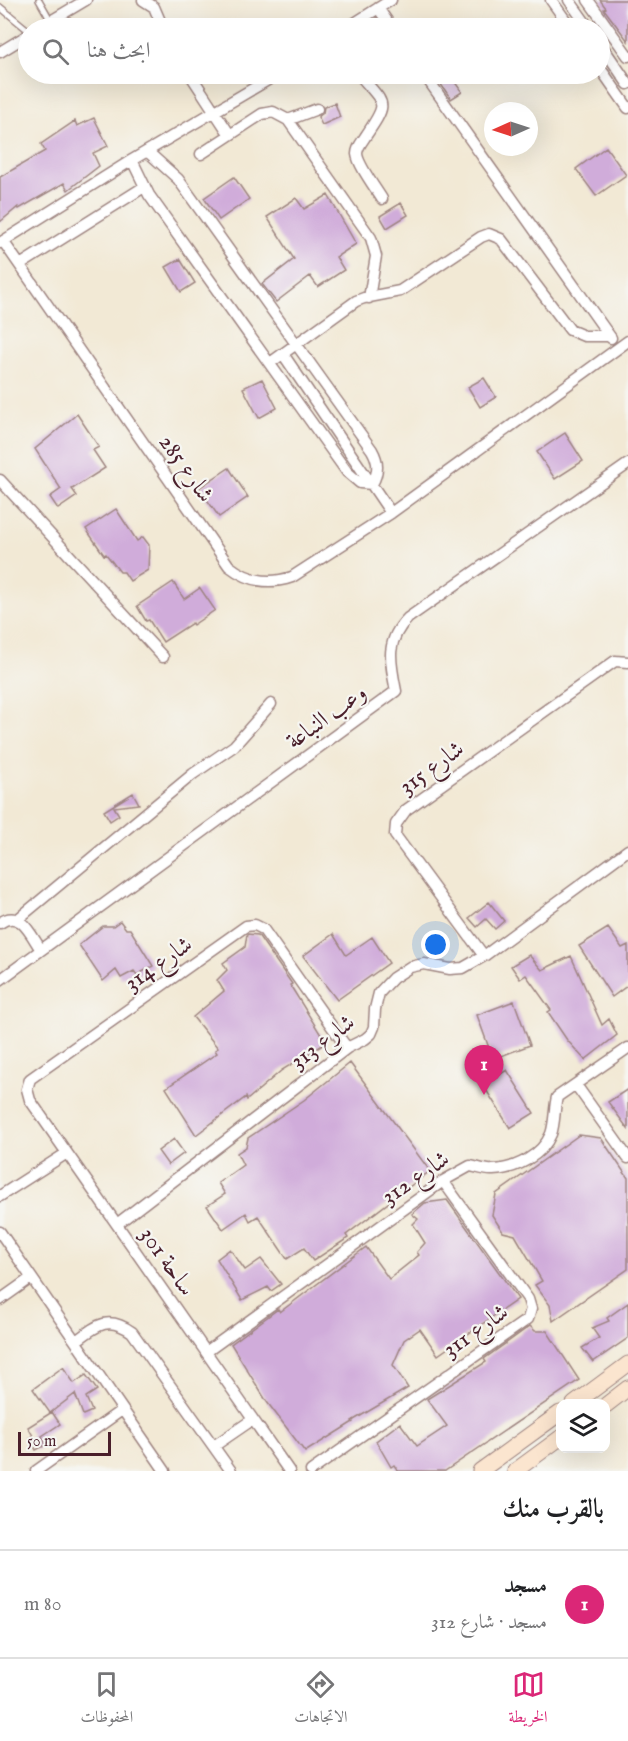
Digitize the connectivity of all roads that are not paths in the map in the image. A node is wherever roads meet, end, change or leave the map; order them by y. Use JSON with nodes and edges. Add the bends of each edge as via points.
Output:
{"nodes":[{"id":1,"x":39,"y":0,"type":"edge"},
{"id":2,"x":86,"y":0,"type":"edge"},
{"id":3,"x":143,"y":0,"type":"edge"},
{"id":4,"x":391,"y":0,"type":"edge"},
{"id":5,"x":551,"y":0,"type":"edge"},
{"id":6,"x":590,"y":2,"type":"edge"},
{"id":7,"x":574,"y":6,"type":"edge"},
{"id":8,"x":0,"y":7,"type":"edge"},
{"id":9,"x":378,"y":8,"type":"junction"},
{"id":10,"x":560,"y":13,"type":"junction"},
{"id":11,"x":49,"y":18,"type":"edge"},
{"id":12,"x":56,"y":18,"type":"edge"},
{"id":13,"x":159,"y":18,"type":"edge"},
{"id":14,"x":362,"y":18,"type":"edge"},
{"id":15,"x":385,"y":18,"type":"edge"},
{"id":16,"x":564,"y":18,"type":"edge"},
{"id":17,"x":601,"y":18,"type":"edge"},
{"id":18,"x":18,"y":24,"type":"edge"},
{"id":19,"x":610,"y":30,"type":"edge"},
{"id":20,"x":18,"y":40,"type":"edge"},
{"id":21,"x":0,"y":52,"type":"edge"},
{"id":22,"x":628,"y":56,"type":"edge"},
{"id":23,"x":610,"y":58,"type":"edge"},
{"id":24,"x":610,"y":82,"type":"edge"},
{"id":25,"x":197,"y":84,"type":"edge"},
{"id":26,"x":261,"y":84,"type":"edge"},
{"id":27,"x":367,"y":84,"type":"edge"},
{"id":28,"x":431,"y":84,"type":"edge"},
{"id":29,"x":628,"y":84,"type":"edge"},
{"id":30,"x":628,"y":108,"type":"edge"},
{"id":31,"x":317,"y":109,"type":"dead end"},
{"id":32,"x":215,"y":112,"type":"junction"},
{"id":33,"x":288,"y":120,"type":"junction"},
{"id":34,"x":230,"y":135,"type":"junction"},
{"id":35,"x":148,"y":152,"type":"junction"},
{"id":36,"x":201,"y":154,"type":"dead end"},
{"id":37,"x":132,"y":160,"type":"junction"},
{"id":38,"x":144,"y":187,"type":"junction"},
{"id":39,"x":382,"y":199,"type":"dead end"},
{"id":40,"x":2,"y":242,"type":"edge"},
{"id":41,"x":20,"y":265,"type":"junction"},
{"id":42,"x":369,"y":298,"type":"junction"},
{"id":43,"x":609,"y":336,"type":"junction"},
{"id":44,"x":628,"y":341,"type":"edge"},
{"id":45,"x":296,"y":345,"type":"junction"},
{"id":46,"x":618,"y":348,"type":"junction"},
{"id":47,"x":283,"y":354,"type":"junction"},
{"id":48,"x":270,"y":363,"type":"junction"},
{"id":49,"x":628,"y":464,"type":"edge"},
{"id":50,"x":0,"y":480,"type":"edge"},
{"id":51,"x":372,"y":484,"type":"junction"},
{"id":52,"x":392,"y":513,"type":"junction"},
{"id":53,"x":163,"y":657,"type":"dead end"},
{"id":54,"x":628,"y":662,"type":"edge"},
{"id":55,"x":271,"y":704,"type":"dead end"},
{"id":56,"x":628,"y":850,"type":"edge"},
{"id":57,"x":18,"y":919,"type":"junction"},
{"id":58,"x":0,"y":923,"type":"edge"},
{"id":59,"x":41,"y":950,"type":"junction"},
{"id":60,"x":484,"y":957,"type":"junction"},
{"id":61,"x":0,"y":980,"type":"edge"},
{"id":62,"x":347,"y":1048,"type":"junction"},
{"id":63,"x":628,"y":1048,"type":"edge"},
{"id":64,"x":576,"y":1084,"type":"junction"},
{"id":65,"x":67,"y":1153,"type":"junction"},
{"id":66,"x":628,"y":1158,"type":"edge"},
{"id":67,"x":443,"y":1181,"type":"junction"},
{"id":68,"x":0,"y":1196,"type":"edge"},
{"id":69,"x":117,"y":1224,"type":"junction"},
{"id":70,"x":0,"y":1232,"type":"edge"},
{"id":71,"x":31,"y":1278,"type":"junction"},
{"id":72,"x":0,"y":1300,"type":"edge"},
{"id":73,"x":76,"y":1341,"type":"junction"},
{"id":74,"x":206,"y":1352,"type":"junction"},
{"id":75,"x":628,"y":1364,"type":"edge"},
{"id":76,"x":628,"y":1389,"type":"edge"},
{"id":77,"x":580,"y":1399,"type":"edge"},
{"id":78,"x":610,"y":1402,"type":"edge"},
{"id":79,"x":122,"y":1410,"type":"junction"},
{"id":80,"x":556,"y":1417,"type":"edge"},
{"id":81,"x":252,"y":1419,"type":"junction"},
{"id":82,"x":556,"y":1442,"type":"edge"},
{"id":83,"x":214,"y":1446,"type":"junction"},
{"id":84,"x":36,"y":1471,"type":"edge"},
{"id":85,"x":165,"y":1471,"type":"edge"},
{"id":86,"x":231,"y":1471,"type":"edge"},
{"id":87,"x":289,"y":1471,"type":"edge"},
{"id":88,"x":311,"y":1471,"type":"edge"},
{"id":89,"x":480,"y":1471,"type":"edge"},
{"id":90,"x":515,"y":1471,"type":"edge"}],
"edges":[{"from":1,"to":11,"type":"lane"},
{"from":2,"to":12,"type":"street"},
{"from":3,"to":13,"type":"street","via":[[150,3]]},
{"from":4,"to":9,"type":"street"},
{"from":5,"to":10,"type":"street"},
{"from":6,"to":7,"type":"street"},
{"from":6,"to":17,"type":"street"},
{"from":7,"to":10,"type":"street"},
{"from":8,"to":18,"type":"lane"},
{"from":9,"to":14,"type":"street"},
{"from":9,"to":15,"type":"street"},
{"from":10,"to":16,"type":"street"},
{"from":19,"to":22,"type":"street"},
{"from":20,"to":21,"type":"street"},
{"from":23,"to":29,"type":"street"},
{"from":24,"to":30,"type":"street"},
{"from":25,"to":32,"type":"street"},
{"from":26,"to":32,"type":"street"},
{"from":27,"to":39,"type":"street","via":[[382,106],[357,152]]},
{"from":28,"to":43,"type":"street"},
{"from":31,"to":33,"type":"street"},
{"from":32,"to":34,"type":"street"},
{"from":32,"to":35,"type":"street"},
{"from":33,"to":34,"type":"street","via":[[278,113],[267,113]]},
{"from":33,"to":42,"type":"street","via":[[371,238],[376,256]]},
{"from":34,"to":36,"type":"street"},
{"from":35,"to":37,"type":"street"},
{"from":35,"to":45,"type":"street","via":[[178,179]]},
{"from":37,"to":38,"type":"street"},
{"from":37,"to":40,"type":"street"},
{"from":38,"to":41,"type":"street"},
{"from":38,"to":48,"type":"street"},
{"from":40,"to":41,"type":"street","name":"شارع 285"},
{"from":41,"to":52,"type":"street","name":"شارع 285","via":[[229,566],[251,579],[282,581]]},
{"from":42,"to":43,"type":"street","via":[[400,291],[485,235],[498,236],[570,330],[584,336]]},
{"from":42,"to":45,"type":"street","via":[[356,301]]},
{"from":43,"to":46,"type":"street"},
{"from":44,"to":46,"type":"street","name":"شارع 285"},
{"from":45,"to":47,"type":"street"},
{"from":45,"to":51,"type":"street","via":[[376,457],[378,471]]},
{"from":46,"to":52,"type":"street","name":"شارع 285"},
{"from":47,"to":48,"type":"street"},
{"from":47,"to":51,"type":"street"},
{"from":48,"to":51,"type":"street","via":[[350,477]]},
{"from":49,"to":59,"type":"street","name":"وعب النباعة","via":[[401,626],[390,656],[396,691]]},
{"from":50,"to":53,"type":"street"},
{"from":51,"to":52,"type":"street"},
{"from":54,"to":60,"type":"street","name":"شارع 315","via":[[615,661],[406,810],[396,824],[395,835]]},
{"from":55,"to":57,"type":"street","via":[[234,746],[193,774]]},
{"from":56,"to":60,"type":"street","name":"شارع 313"},
{"from":57,"to":58,"type":"street","via":[[8,918]]},
{"from":57,"to":59,"type":"street"},
{"from":59,"to":61,"type":"street","name":"وعب النباعة"},
{"from":60,"to":62,"type":"street","name":"شارع 313","via":[[463,968],[424,964],[410,967],[393,978],[378,993],[371,1034]]},
{"from":62,"to":65,"type":"street","name":"شارع 314","via":[[263,929],[246,926],[30,1079],[30,1100]]},
{"from":62,"to":69,"type":"street","name":"شارع 313"},
{"from":63,"to":64,"type":"street","name":"شارع 312"},
{"from":64,"to":66,"type":"street"},
{"from":64,"to":67,"type":"street","name":"شارع 312","via":[[557,1097],[552,1132],[532,1156],[516,1166],[492,1171],[470,1166]]},
{"from":65,"to":68,"type":"street"},
{"from":65,"to":69,"type":"street","name":"ساحة 301"},
{"from":67,"to":74,"type":"street","name":"شارع 312"},
{"from":67,"to":88,"type":"street","name":"شارع 311","via":[[528,1299],[528,1319]]},
{"from":69,"to":74,"type":"street","name":"ساحة 301"},
{"from":70,"to":71,"type":"street"},
{"from":71,"to":72,"type":"street"},
{"from":71,"to":73,"type":"street"},
{"from":73,"to":79,"type":"street"},
{"from":73,"to":83,"type":"street","via":[[106,1322],[120,1324],[132,1332]]},
{"from":74,"to":81,"type":"street","name":"ساحة 301"},
{"from":75,"to":77,"type":"street"},
{"from":76,"to":78,"type":"street"},
{"from":79,"to":84,"type":"street"},
{"from":79,"to":85,"type":"street"},
{"from":80,"to":89,"type":"street"},
{"from":81,"to":83,"type":"street"},
{"from":81,"to":87,"type":"street"},
{"from":82,"to":90,"type":"street"},
{"from":83,"to":86,"type":"street"}]}
